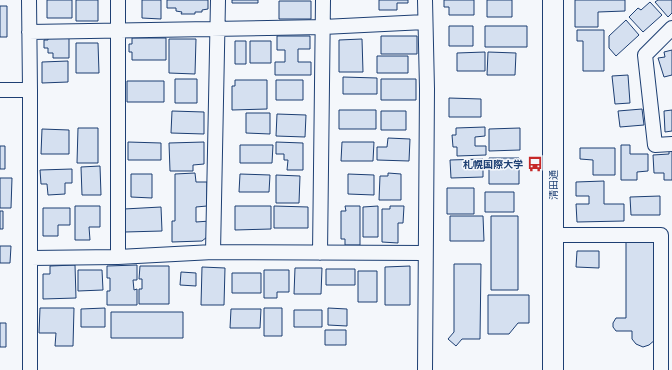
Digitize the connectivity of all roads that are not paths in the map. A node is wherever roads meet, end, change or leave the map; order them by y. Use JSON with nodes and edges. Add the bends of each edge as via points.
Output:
{"nodes":[{"id":1,"x":29,"y":0,"type":"edge"},
{"id":2,"x":118,"y":0,"type":"edge"},
{"id":3,"x":218,"y":0,"type":"edge"},
{"id":4,"x":323,"y":0,"type":"edge"},
{"id":5,"x":425,"y":0,"type":"edge"},
{"id":6,"x":553,"y":0,"type":"edge"},
{"id":7,"x":425,"y":22,"type":"junction"},
{"id":8,"x":323,"y":27,"type":"junction"},
{"id":9,"x":672,"y":28,"type":"edge"},
{"id":10,"x":218,"y":29,"type":"junction"},
{"id":11,"x":118,"y":30,"type":"junction"},
{"id":12,"x":30,"y":32,"type":"junction"},
{"id":13,"x":0,"y":90,"type":"edge"},
{"id":14,"x":30,"y":90,"type":"junction"},
{"id":15,"x":672,"y":144,"type":"edge"},
{"id":16,"x":553,"y":235,"type":"junction"},
{"id":17,"x":213,"y":252,"type":"junction"},
{"id":18,"x":320,"y":253,"type":"junction"},
{"id":19,"x":425,"y":253,"type":"junction"},
{"id":20,"x":118,"y":257,"type":"junction"},
{"id":21,"x":30,"y":258,"type":"junction"},
{"id":22,"x":30,"y":370,"type":"edge"},
{"id":23,"x":425,"y":370,"type":"edge"},
{"id":24,"x":553,"y":370,"type":"edge"},
{"id":25,"x":661,"y":370,"type":"edge"}],
"edges":[{"from":1,"to":12,"type":"street"},
{"from":2,"to":11,"type":"street"},
{"from":3,"to":10,"type":"street"},
{"from":4,"to":8,"type":"street"},
{"from":5,"to":7,"type":"street"},
{"from":6,"to":16,"type":"street","name":"清田通"},
{"from":7,"to":8,"type":"street"},
{"from":7,"to":19,"type":"street"},
{"from":8,"to":10,"type":"street"},
{"from":8,"to":18,"type":"street"},
{"from":9,"to":15,"type":"street","via":[[645,55],[655,145]]},
{"from":10,"to":11,"type":"street"},
{"from":10,"to":17,"type":"street"},
{"from":11,"to":12,"type":"street"},
{"from":11,"to":20,"type":"street"},
{"from":12,"to":14,"type":"street"},
{"from":13,"to":14,"type":"street"},
{"from":14,"to":21,"type":"street"},
{"from":16,"to":24,"type":"street","name":"清田通"},
{"from":16,"to":25,"type":"street","via":[[661,235]]},
{"from":17,"to":18,"type":"street"},
{"from":17,"to":20,"type":"street"},
{"from":18,"to":19,"type":"street"},
{"from":19,"to":23,"type":"street"},
{"from":20,"to":21,"type":"street"},
{"from":21,"to":22,"type":"street"}]}
